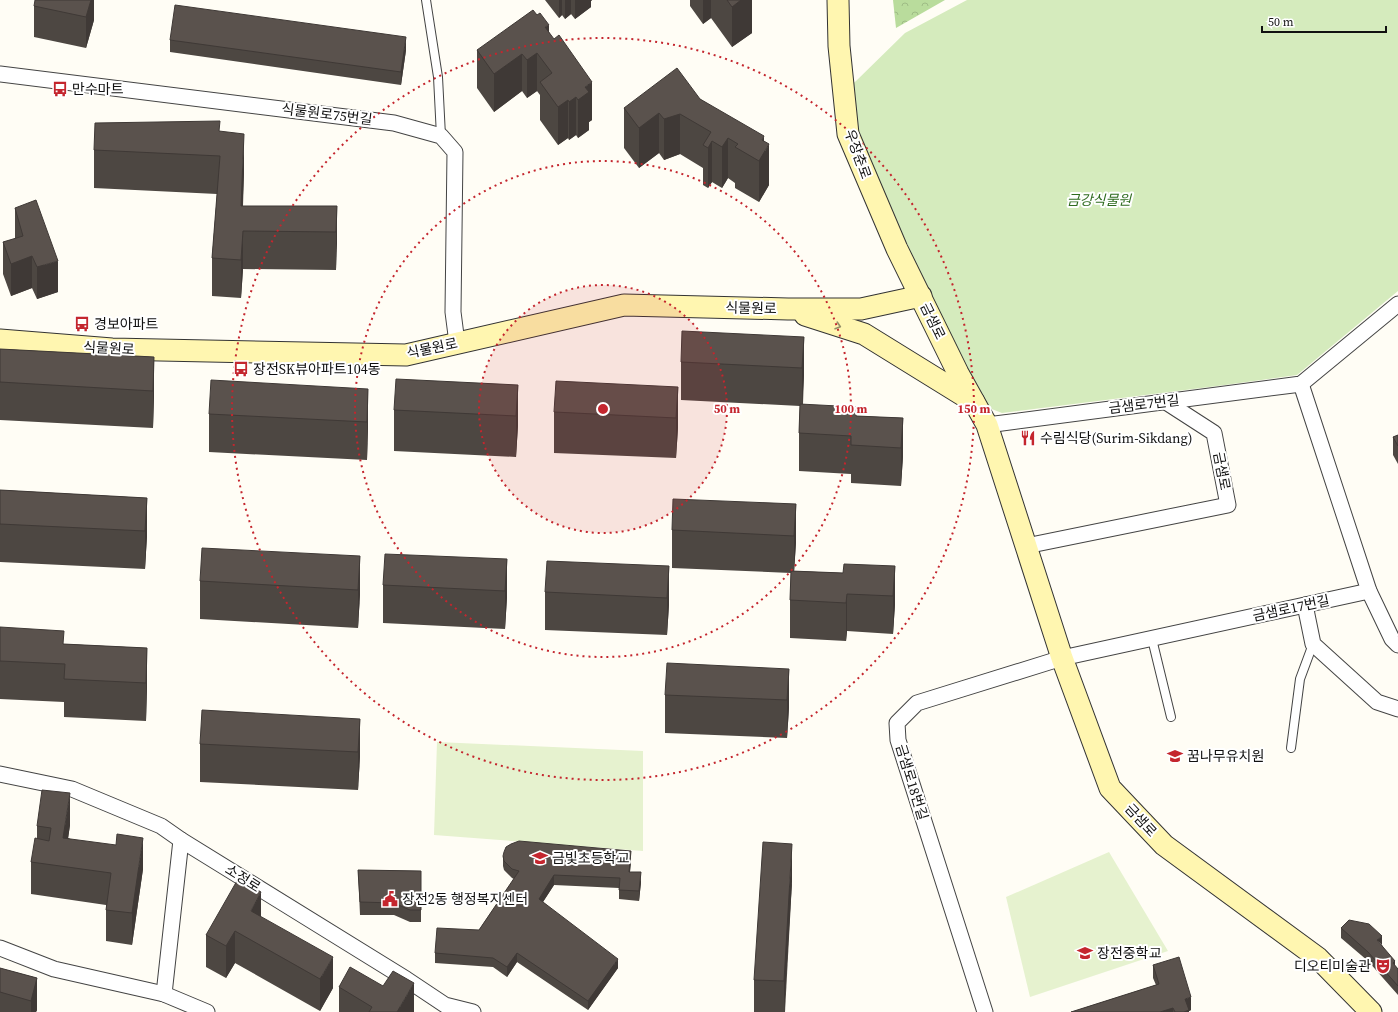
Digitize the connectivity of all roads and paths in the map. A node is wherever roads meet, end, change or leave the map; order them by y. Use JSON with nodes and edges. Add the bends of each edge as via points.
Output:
{"nodes":[{"id":1,"x":426,"y":0,"type":"edge"},
{"id":2,"x":838,"y":0,"type":"edge"},
{"id":3,"x":0,"y":74,"type":"edge"},
{"id":4,"x":441,"y":136,"type":"junction"},
{"id":5,"x":921,"y":296,"type":"junction"},
{"id":6,"x":1398,"y":304,"type":"edge"},
{"id":7,"x":788,"y":309,"type":"junction"},
{"id":8,"x":0,"y":340,"type":"edge"},
{"id":9,"x":456,"y":343,"type":"junction"},
{"id":10,"x":1301,"y":384,"type":"junction"},
{"id":11,"x":1166,"y":402,"type":"junction"},
{"id":12,"x":976,"y":403,"type":"junction"},
{"id":13,"x":987,"y":425,"type":"junction"},
{"id":14,"x":1026,"y":546,"type":"junction"},
{"id":15,"x":1369,"y":591,"type":"junction"},
{"id":16,"x":1305,"y":605,"type":"junction"},
{"id":17,"x":1152,"y":639,"type":"junction"},
{"id":18,"x":1313,"y":644,"type":"junction"},
{"id":19,"x":1398,"y":645,"type":"edge"},
{"id":20,"x":1062,"y":658,"type":"junction"},
{"id":21,"x":1398,"y":709,"type":"edge"},
{"id":22,"x":1171,"y":717,"type":"dead end"},
{"id":23,"x":1291,"y":748,"type":"dead end"},
{"id":24,"x":0,"y":774,"type":"edge"},
{"id":25,"x":181,"y":840,"type":"junction"},
{"id":26,"x":0,"y":948,"type":"edge"},
{"id":27,"x":164,"y":994,"type":"junction"},
{"id":28,"x":444,"y":1008,"type":"edge"},
{"id":29,"x":207,"y":1012,"type":"edge"},
{"id":30,"x":473,"y":1012,"type":"edge"},
{"id":31,"x":985,"y":1012,"type":"edge"},
{"id":32,"x":1371,"y":1012,"type":"edge"}],
"edges":[{"from":1,"to":4,"type":"lane","via":[[438,77]]},
{"from":2,"to":5,"type":"main road","name":"우장춘로","via":[[848,134],[897,249]]},
{"from":3,"to":4,"type":"street","name":"식물원로75번길","via":[[394,123]]},
{"from":4,"to":9,"type":"street","via":[[455,152],[453,312]]},
{"from":5,"to":7,"type":"main road","name":"식물원로","via":[[861,309]]},
{"from":5,"to":12,"type":"main road","name":"금샘로","via":[[958,373]]},
{"from":6,"to":10,"type":"street"},
{"from":7,"to":9,"type":"main road","name":"식물원로","via":[[624,305]]},
{"from":7,"to":12,"type":"main road","name":"식물원로","one_way":true,"via":[[864,334]]},
{"from":8,"to":9,"type":"main road","name":"식물원로","via":[[112,349],[406,355]]},
{"from":10,"to":11,"type":"street","name":"금샘로7번길"},
{"from":10,"to":15,"type":"street"},
{"from":11,"to":13,"type":"street","name":"금샘로7번길"},
{"from":11,"to":14,"type":"street","name":"금샘로","via":[[1214,433],[1228,505]]},
{"from":12,"to":13,"type":"main road","name":"금샘로"},
{"from":13,"to":14,"type":"main road","name":"금샘로"},
{"from":14,"to":20,"type":"main road","name":"금샘로"},
{"from":15,"to":16,"type":"street","name":"금샘로17번길"},
{"from":15,"to":19,"type":"street","via":[[1392,639]]},
{"from":16,"to":17,"type":"street","name":"금샘로17번길"},
{"from":16,"to":18,"type":"street"},
{"from":17,"to":20,"type":"street","name":"금샘로17번길"},
{"from":17,"to":22,"type":"lane"},
{"from":18,"to":21,"type":"street","via":[[1377,702]]},
{"from":18,"to":23,"type":"lane","via":[[1300,679]]},
{"from":20,"to":31,"type":"street","name":"금샘로18번길","via":[[917,703],[897,723],[898,740]]},
{"from":20,"to":32,"type":"main road","name":"금샘로","via":[[1110,788],[1164,845],[1318,958]]},
{"from":24,"to":25,"type":"street","name":"소정로","via":[[72,789],[161,826]]},
{"from":25,"to":27,"type":"street"},
{"from":25,"to":28,"type":"street","name":"소정로","via":[[406,979]]},
{"from":26,"to":27,"type":"street","via":[[54,970]]},
{"from":27,"to":29,"type":"street"},
{"from":28,"to":30,"type":"street","name":"소정로"}]}
